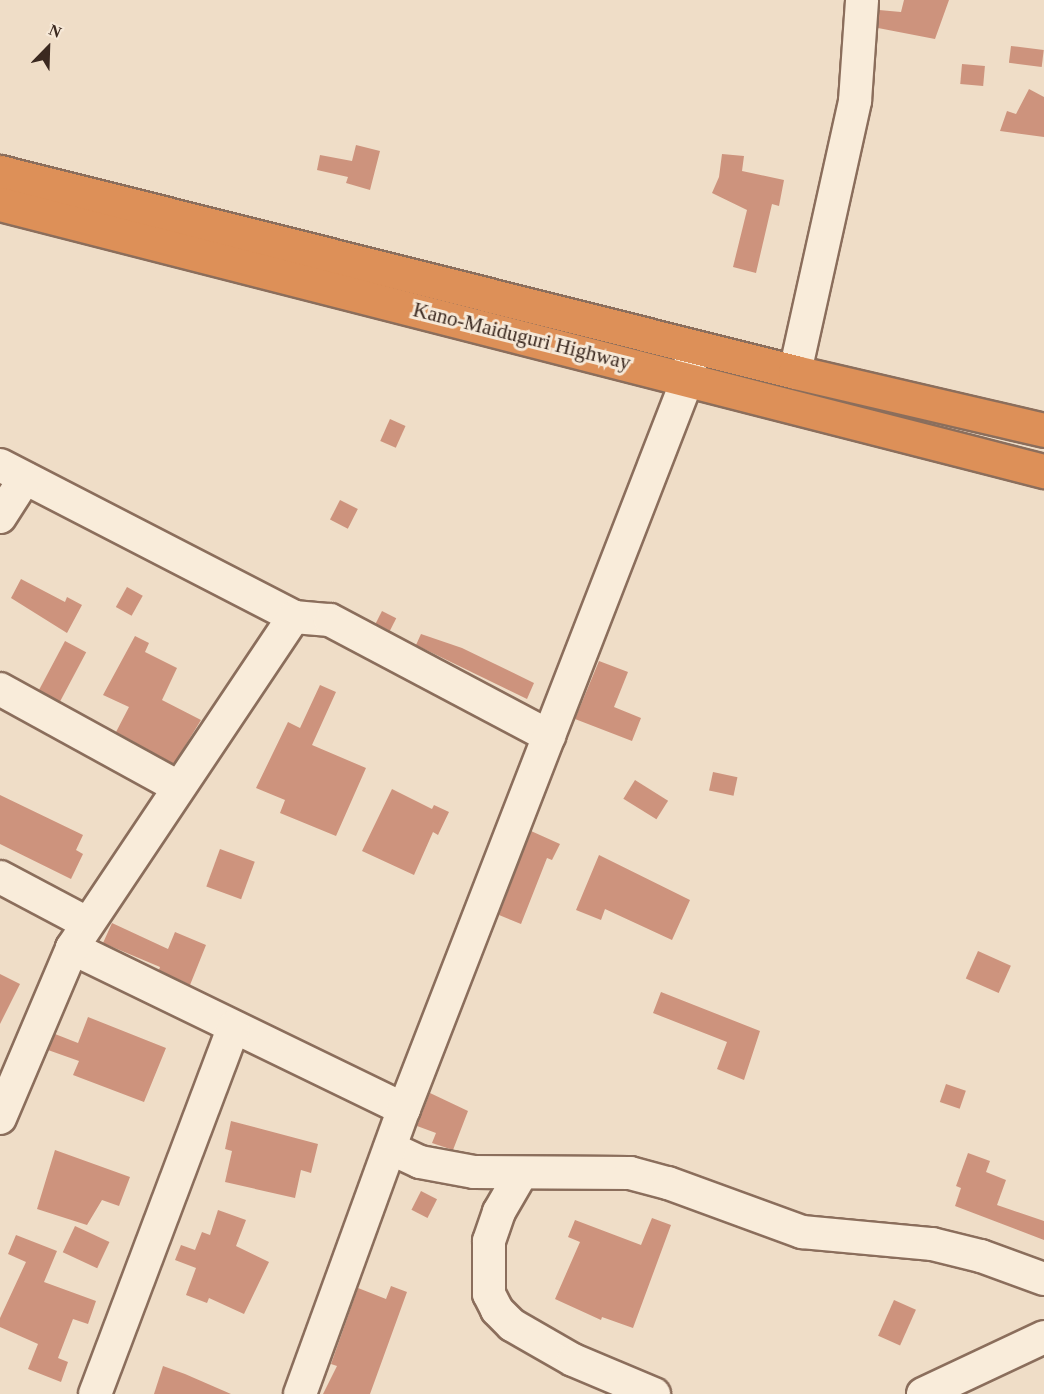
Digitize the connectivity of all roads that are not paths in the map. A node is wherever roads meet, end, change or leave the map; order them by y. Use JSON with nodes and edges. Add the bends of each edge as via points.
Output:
{"nodes":[{"id":1,"x":862,"y":0,"type":"edge"},
{"id":2,"x":0,"y":172,"type":"edge"},
{"id":3,"x":0,"y":204,"type":"edge"},
{"id":4,"x":694,"y":345,"type":"junction"},
{"id":5,"x":795,"y":372,"type":"junction"},
{"id":6,"x":688,"y":378,"type":"junction"},
{"id":7,"x":1044,"y":430,"type":"edge"},
{"id":8,"x":1044,"y":471,"type":"edge"},
{"id":9,"x":12,"y":472,"type":"edge"},
{"id":10,"x":0,"y":517,"type":"edge"},
{"id":11,"x":294,"y":617,"type":"junction"},
{"id":12,"x":0,"y":689,"type":"edge"},
{"id":13,"x":549,"y":736,"type":"junction"},
{"id":14,"x":178,"y":787,"type":"junction"},
{"id":15,"x":0,"y":877,"type":"edge"},
{"id":16,"x":79,"y":936,"type":"junction"},
{"id":17,"x":234,"y":1027,"type":"junction"},
{"id":18,"x":8,"y":1073,"type":"edge"},
{"id":19,"x":404,"y":1109,"type":"junction"},
{"id":20,"x":0,"y":1118,"type":"edge"},
{"id":21,"x":390,"y":1148,"type":"junction"},
{"id":22,"x":521,"y":1174,"type":"junction"},
{"id":23,"x":1044,"y":1279,"type":"edge"},
{"id":24,"x":1044,"y":1337,"type":"edge"},
{"id":25,"x":95,"y":1394,"type":"edge"},
{"id":26,"x":300,"y":1394,"type":"edge"},
{"id":27,"x":654,"y":1394,"type":"edge"},
{"id":28,"x":923,"y":1394,"type":"edge"}],
"edges":[{"from":1,"to":5,"type":"street","via":[[855,101]]},
{"from":2,"to":4,"type":"highway","name":"Kano-Maiduguri Highway"},
{"from":3,"to":6,"type":"highway","name":"Kano-Maiduguri Highway"},
{"from":4,"to":5,"type":"highway","name":"Kano-Maiduguri Highway"},
{"from":4,"to":6,"type":"street"},
{"from":5,"to":7,"type":"highway","name":"Kano-Maiduguri Highway"},
{"from":6,"to":8,"type":"highway","name":"Kano-Maiduguri Highway"},
{"from":6,"to":13,"type":"street"},
{"from":9,"to":10,"type":"street"},
{"from":9,"to":11,"type":"street"},
{"from":11,"to":13,"type":"street","via":[[330,620]]},
{"from":11,"to":14,"type":"street"},
{"from":12,"to":14,"type":"street"},
{"from":13,"to":19,"type":"street"},
{"from":14,"to":16,"type":"street"},
{"from":15,"to":16,"type":"street"},
{"from":16,"to":17,"type":"street"},
{"from":16,"to":18,"type":"street"},
{"from":17,"to":19,"type":"street"},
{"from":17,"to":25,"type":"street"},
{"from":18,"to":20,"type":"street"},
{"from":19,"to":21,"type":"street"},
{"from":21,"to":22,"type":"street","via":[[444,1169]]},
{"from":21,"to":26,"type":"street"},
{"from":22,"to":23,"type":"street","via":[[630,1173],[669,1183],[802,1232],[932,1244],[981,1256]]},
{"from":22,"to":27,"type":"street","via":[[499,1212],[489,1241],[489,1294],[497,1310],[512,1326],[573,1360]]},
{"from":24,"to":28,"type":"street"}]}
